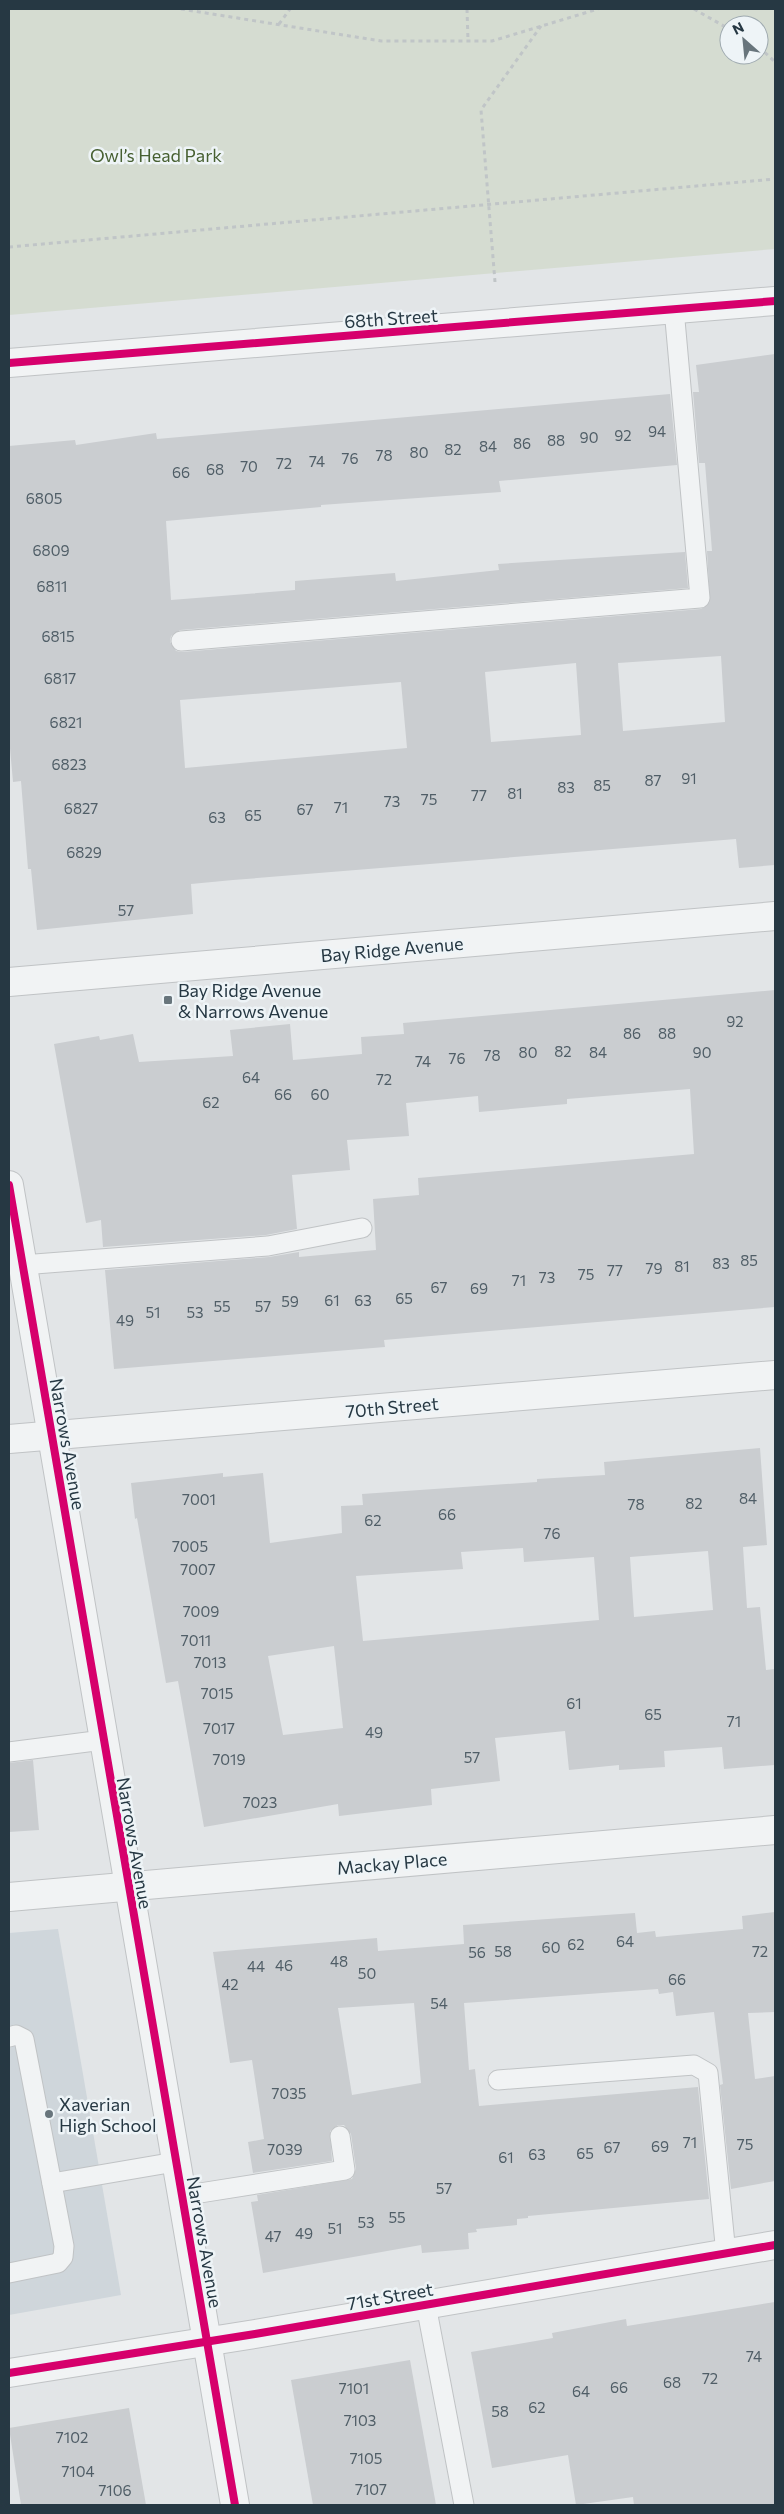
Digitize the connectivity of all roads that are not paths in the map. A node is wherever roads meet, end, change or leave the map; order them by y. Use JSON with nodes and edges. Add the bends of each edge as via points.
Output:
{"nodes":[{"id":1,"x":775,"y":301,"type":"edge"},
{"id":2,"x":674,"y":309,"type":"junction"},
{"id":3,"x":9,"y":363,"type":"edge"},
{"id":4,"x":181,"y":641,"type":"dead end"},
{"id":5,"x":775,"y":916,"type":"edge"},
{"id":6,"x":9,"y":982,"type":"edge"},
{"id":7,"x":9,"y":1185,"type":"edge"},
{"id":8,"x":362,"y":1228,"type":"dead end"},
{"id":9,"x":22,"y":1265,"type":"junction"},
{"id":10,"x":775,"y":1375,"type":"edge"},
{"id":11,"x":52,"y":1436,"type":"junction"},
{"id":12,"x":9,"y":1440,"type":"edge"},
{"id":13,"x":103,"y":1740,"type":"junction"},
{"id":14,"x":9,"y":1752,"type":"edge"},
{"id":15,"x":775,"y":1830,"type":"edge"},
{"id":16,"x":127,"y":1886,"type":"junction"},
{"id":17,"x":9,"y":1896,"type":"edge"},
{"id":18,"x":9,"y":2037,"type":"edge"},
{"id":19,"x":498,"y":2080,"type":"dead end"},
{"id":20,"x":340,"y":2136,"type":"dead end"},
{"id":21,"x":175,"y":2162,"type":"junction"},
{"id":22,"x":52,"y":2183,"type":"junction"},
{"id":23,"x":181,"y":2196,"type":"junction"},
{"id":24,"x":775,"y":2245,"type":"edge"},
{"id":25,"x":726,"y":2254,"type":"junction"},
{"id":26,"x":9,"y":2273,"type":"edge"},
{"id":27,"x":426,"y":2305,"type":"junction"},
{"id":28,"x":207,"y":2342,"type":"junction"},
{"id":29,"x":9,"y":2373,"type":"edge"},
{"id":30,"x":235,"y":2505,"type":"edge"},
{"id":31,"x":464,"y":2505,"type":"edge"}],
"edges":[{"from":1,"to":2,"type":"street","name":"68th Street"},
{"from":2,"to":3,"type":"street","name":"68th Street"},
{"from":2,"to":4,"type":"lane","via":[[700,598]]},
{"from":5,"to":6,"type":"street","name":"Bay Ridge Avenue"},
{"from":7,"to":9,"type":"street","name":"Narrows Avenue"},
{"from":8,"to":9,"type":"lane","via":[[268,1246]]},
{"from":9,"to":11,"type":"street","name":"Narrows Avenue"},
{"from":10,"to":11,"type":"street","name":"70th Street"},
{"from":11,"to":12,"type":"street","name":"70th Street"},
{"from":11,"to":13,"type":"street","name":"Narrows Avenue"},
{"from":13,"to":14,"type":"lane"},
{"from":13,"to":16,"type":"street","name":"Narrows Avenue"},
{"from":15,"to":16,"type":"street","name":"Mackay Place"},
{"from":16,"to":17,"type":"street","name":"Mackay Place"},
{"from":16,"to":21,"type":"street","name":"Narrows Avenue"},
{"from":18,"to":22,"type":"lane","via":[[16,2035],[24,2039]]},
{"from":19,"to":25,"type":"lane","via":[[694,2065],[708,2073]]},
{"from":20,"to":23,"type":"lane","via":[[345,2170]]},
{"from":21,"to":22,"type":"lane"},
{"from":21,"to":23,"type":"street","name":"Narrows Avenue"},
{"from":22,"to":26,"type":"lane","via":[[64,2246],[63,2257],[58,2263]]},
{"from":23,"to":28,"type":"street","name":"Narrows Avenue"},
{"from":24,"to":25,"type":"street","name":"71st Street"},
{"from":25,"to":27,"type":"street","name":"71st Street"},
{"from":27,"to":28,"type":"street","name":"71st Street"},
{"from":27,"to":31,"type":"lane"},
{"from":28,"to":29,"type":"street","name":"71st Street"},
{"from":28,"to":30,"type":"street","name":"Narrows Avenue"}]}
